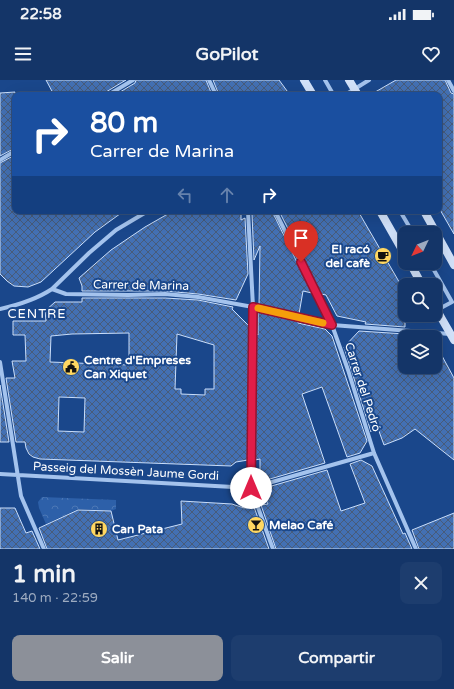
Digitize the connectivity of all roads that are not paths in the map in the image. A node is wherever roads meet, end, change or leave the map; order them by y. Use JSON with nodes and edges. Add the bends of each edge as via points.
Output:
{"nodes":[{"id":1,"x":133,"y":80,"type":"edge"},
{"id":2,"x":209,"y":80,"type":"edge"},
{"id":3,"x":304,"y":80,"type":"edge"},
{"id":4,"x":325,"y":80,"type":"edge"},
{"id":5,"x":349,"y":80,"type":"edge"},
{"id":6,"x":369,"y":80,"type":"edge"},
{"id":7,"x":448,"y":80,"type":"edge"},
{"id":8,"x":454,"y":91,"type":"edge"},
{"id":9,"x":113,"y":92,"type":"edge"},
{"id":10,"x":215,"y":92,"type":"edge"},
{"id":11,"x":311,"y":92,"type":"edge"},
{"id":12,"x":332,"y":92,"type":"edge"},
{"id":13,"x":356,"y":92,"type":"edge"},
{"id":14,"x":12,"y":153,"type":"edge"},
{"id":15,"x":0,"y":160,"type":"edge"},
{"id":16,"x":143,"y":214,"type":"edge"},
{"id":17,"x":248,"y":214,"type":"edge"},
{"id":18,"x":276,"y":214,"type":"edge"},
{"id":19,"x":382,"y":214,"type":"edge"},
{"id":20,"x":402,"y":214,"type":"edge"},
{"id":21,"x":426,"y":214,"type":"edge"},
{"id":22,"x":409,"y":226,"type":"edge"},
{"id":23,"x":398,"y":243,"type":"edge"},
{"id":24,"x":454,"y":265,"type":"edge"},
{"id":25,"x":434,"y":270,"type":"edge"},
{"id":26,"x":52,"y":289,"type":"junction"},
{"id":27,"x":453,"y":301,"type":"edge"},
{"id":28,"x":442,"y":306,"type":"edge"},
{"id":29,"x":253,"y":307,"type":"junction"},
{"id":30,"x":0,"y":308,"type":"edge"},
{"id":31,"x":442,"y":320,"type":"edge"},
{"id":32,"x":332,"y":325,"type":"junction"},
{"id":33,"x":452,"y":337,"type":"edge"},
{"id":34,"x":0,"y":362,"type":"edge"},
{"id":35,"x":374,"y":453,"type":"junction"},
{"id":36,"x":0,"y":474,"type":"edge"},
{"id":37,"x":19,"y":476,"type":"junction"},
{"id":38,"x":251,"y":488,"type":"junction"},
{"id":39,"x":44,"y":549,"type":"edge"},
{"id":40,"x":273,"y":549,"type":"edge"},
{"id":41,"x":416,"y":549,"type":"edge"}],
"edges":[{"from":1,"to":9,"type":"street"},
{"from":2,"to":10,"type":"street"},
{"from":3,"to":11,"type":"street"},
{"from":4,"to":12,"type":"street"},
{"from":5,"to":13,"type":"street"},
{"from":6,"to":13,"type":"street"},
{"from":7,"to":8,"type":"street"},
{"from":14,"to":15,"type":"street"},
{"from":16,"to":26,"type":"street","via":[[116,230]]},
{"from":17,"to":29,"type":"street"},
{"from":18,"to":32,"type":"street","name":"Carrer del Pedró"},
{"from":19,"to":23,"type":"street"},
{"from":20,"to":22,"type":"street"},
{"from":21,"to":24,"type":"street"},
{"from":25,"to":27,"type":"street"},
{"from":26,"to":29,"type":"street","name":"Carrer de Marina","via":[[66,294],[165,294]]},
{"from":26,"to":30,"type":"street","via":[[34,299]]},
{"from":27,"to":28,"type":"street"},
{"from":29,"to":32,"type":"street","name":"Carrer de Marina"},
{"from":29,"to":38,"type":"street"},
{"from":31,"to":33,"type":"street"},
{"from":32,"to":33,"type":"street","name":"Carrer de Marina"},
{"from":32,"to":35,"type":"street","name":"Carrer del Pedró"},
{"from":34,"to":37,"type":"street"},
{"from":35,"to":38,"type":"street","name":"Passeig del Mossèn Jaume Gordi"},
{"from":35,"to":41,"type":"street","name":"Carrer del Pedró"},
{"from":36,"to":37,"type":"street","name":"Passeig del Mossèn Jaume Gordi"},
{"from":37,"to":38,"type":"street","name":"Passeig del Mossèn Jaume Gordi"},
{"from":37,"to":39,"type":"street","via":[[22,496]]},
{"from":38,"to":40,"type":"street"}]}
